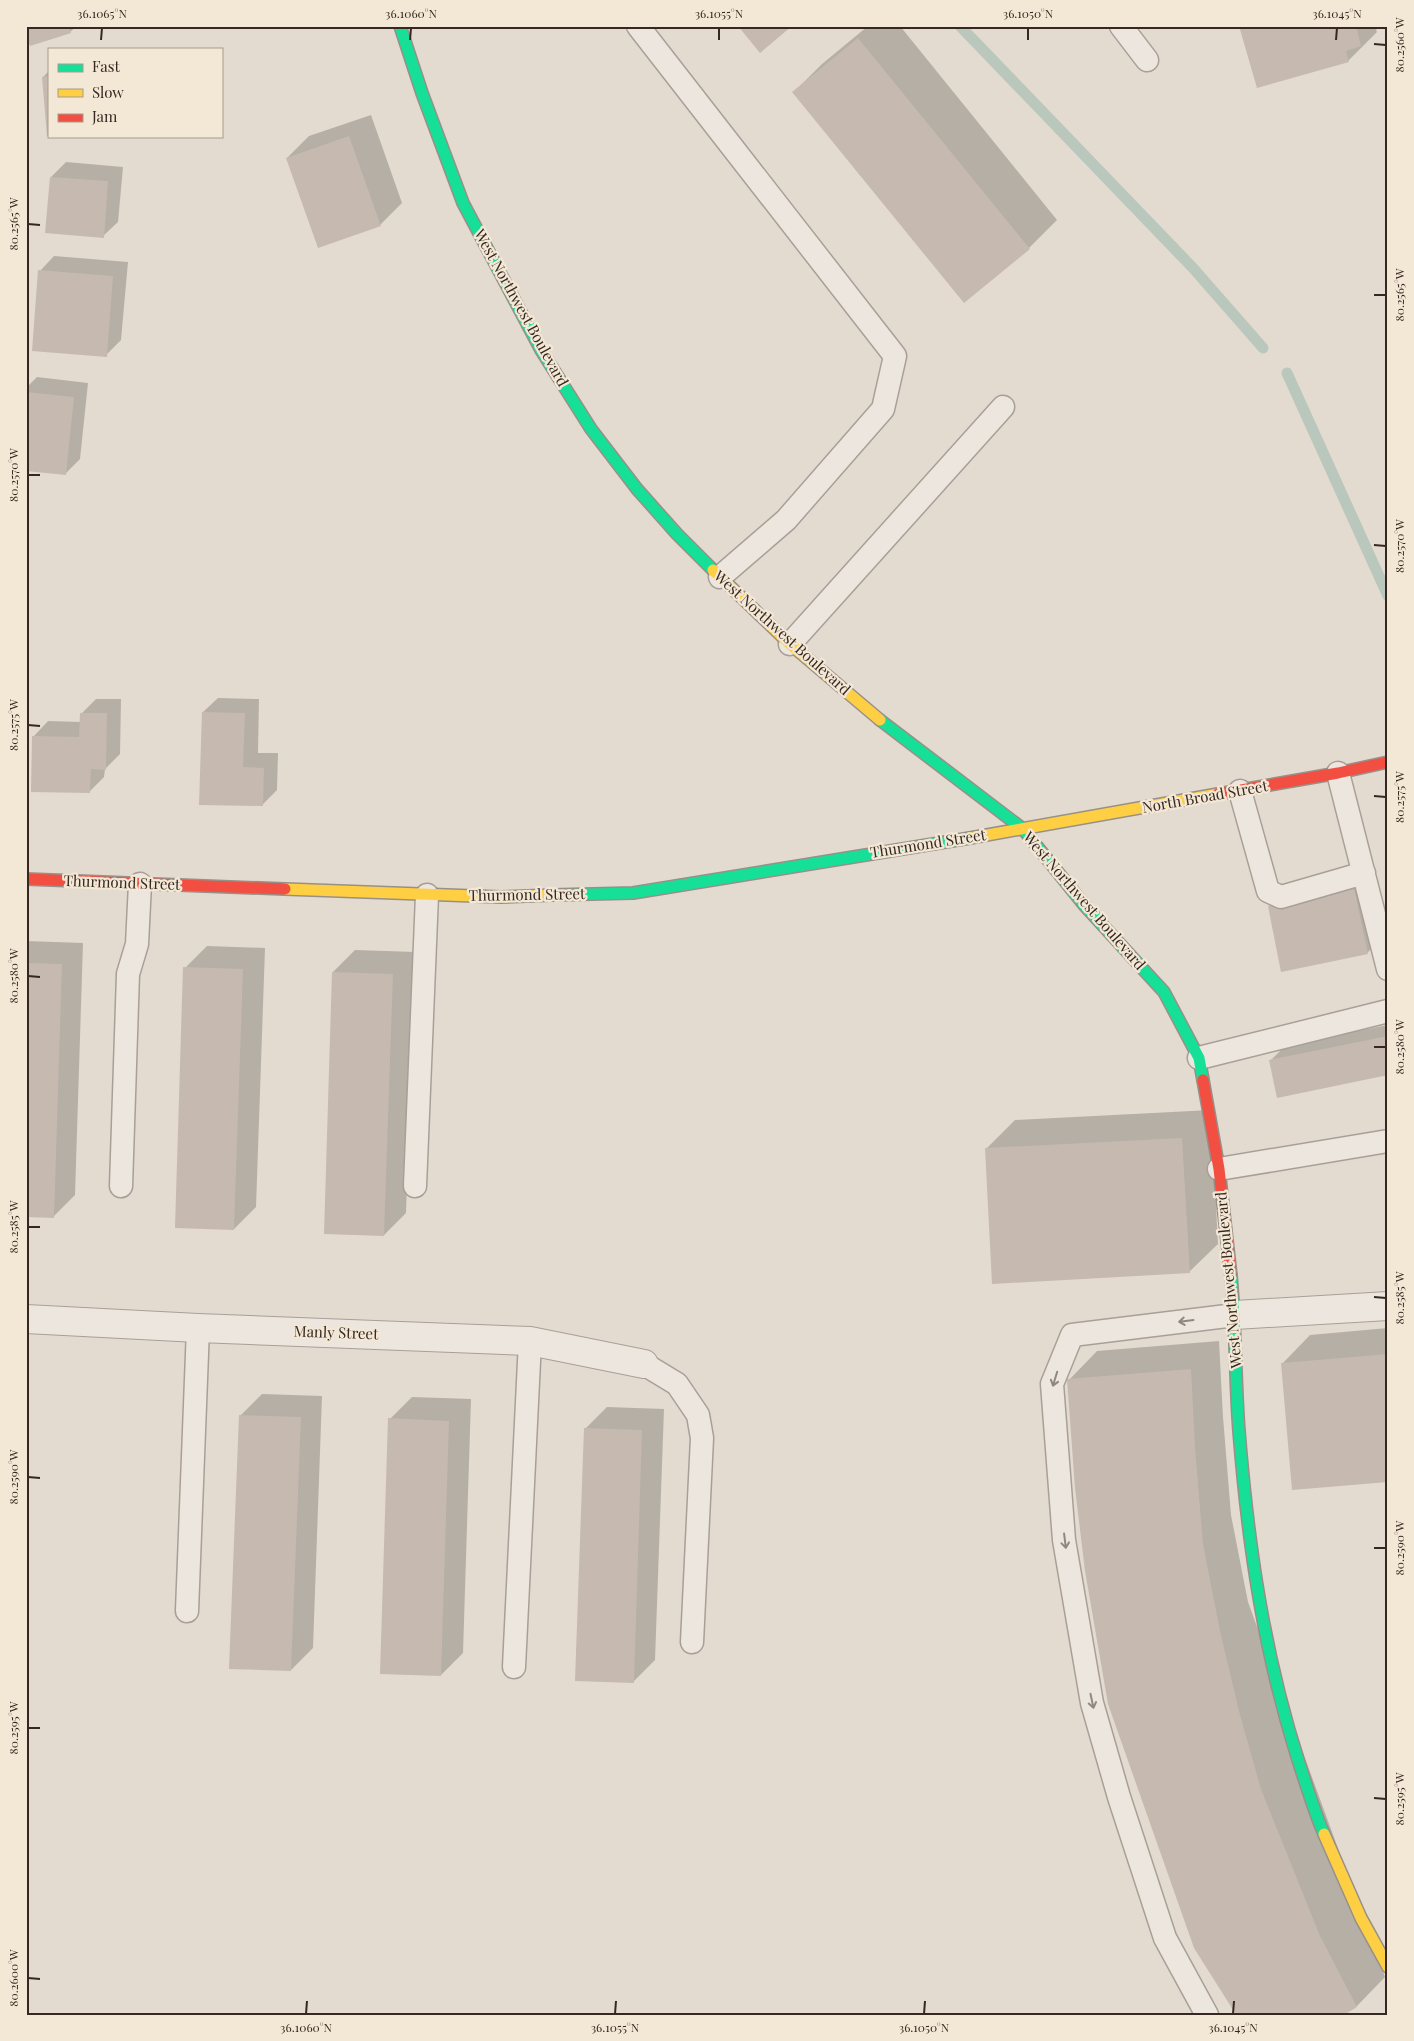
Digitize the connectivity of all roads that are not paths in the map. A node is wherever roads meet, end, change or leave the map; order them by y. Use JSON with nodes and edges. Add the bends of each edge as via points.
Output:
{"nodes":[{"id":1,"x":400,"y":26,"type":"edge"},
{"id":2,"x":638,"y":26,"type":"edge"},
{"id":3,"x":1121,"y":26,"type":"edge"},
{"id":4,"x":1147,"y":60,"type":"dead end"},
{"id":5,"x":1003,"y":407,"type":"dead end"},
{"id":6,"x":720,"y":577,"type":"junction"},
{"id":7,"x":790,"y":644,"type":"junction"},
{"id":8,"x":1388,"y":762,"type":"edge"},
{"id":9,"x":1338,"y":774,"type":"junction"},
{"id":10,"x":1240,"y":791,"type":"junction"},
{"id":11,"x":1023,"y":829,"type":"junction"},
{"id":12,"x":1364,"y":873,"type":"junction"},
{"id":13,"x":26,"y":879,"type":"edge"},
{"id":14,"x":140,"y":884,"type":"junction"},
{"id":15,"x":427,"y":895,"type":"junction"},
{"id":16,"x":1388,"y":969,"type":"edge"},
{"id":17,"x":1388,"y":1011,"type":"edge"},
{"id":18,"x":1199,"y":1058,"type":"junction"},
{"id":19,"x":1388,"y":1141,"type":"edge"},
{"id":20,"x":1219,"y":1169,"type":"junction"},
{"id":21,"x":121,"y":1186,"type":"dead end"},
{"id":22,"x":415,"y":1186,"type":"dead end"},
{"id":23,"x":1388,"y":1306,"type":"edge"},
{"id":24,"x":1235,"y":1315,"type":"junction"},
{"id":25,"x":26,"y":1319,"type":"edge"},
{"id":26,"x":198,"y":1328,"type":"junction"},
{"id":27,"x":530,"y":1341,"type":"junction"},
{"id":28,"x":644,"y":1364,"type":"joint"},
{"id":29,"x":187,"y":1611,"type":"dead end"},
{"id":30,"x":692,"y":1642,"type":"dead end"},
{"id":31,"x":514,"y":1667,"type":"dead end"},
{"id":32,"x":1388,"y":1967,"type":"edge"},
{"id":33,"x":1208,"y":2015,"type":"edge"}],
"edges":[{"from":1,"to":6,"type":"main road","name":"West Northwest Boulevard","via":[[463,203],[541,350],[591,429],[636,489]]},
{"from":2,"to":6,"type":"lane","via":[[895,356],[883,409],[786,520]]},
{"from":3,"to":4,"type":"lane"},
{"from":5,"to":7,"type":"lane"},
{"from":6,"to":7,"type":"main road","name":"West Northwest Boulevard"},
{"from":7,"to":11,"type":"main road","name":"West Northwest Boulevard","via":[[875,716]]},
{"from":8,"to":9,"type":"main road","name":"North Broad Street"},
{"from":9,"to":10,"type":"main road","name":"North Broad Street"},
{"from":9,"to":12,"type":"lane"},
{"from":10,"to":11,"type":"main road","name":"North Broad Street"},
{"from":10,"to":12,"type":"lane","via":[[1268,891],[1281,897]]},
{"from":11,"to":15,"type":"main road","name":"Thurmond Street","via":[[633,894]]},
{"from":11,"to":18,"type":"main road","name":"West Northwest Boulevard","via":[[1085,906],[1164,992]]},
{"from":12,"to":16,"type":"lane"},
{"from":13,"to":14,"type":"main road","name":"Thurmond Street"},
{"from":14,"to":15,"type":"main road","name":"Thurmond Street"},
{"from":14,"to":21,"type":"lane","via":[[137,944],[128,974]]},
{"from":15,"to":22,"type":"lane"},
{"from":17,"to":18,"type":"lane"},
{"from":18,"to":20,"type":"main road","name":"West Northwest Boulevard"},
{"from":19,"to":20,"type":"lane"},
{"from":20,"to":24,"type":"main road","name":"West Northwest Boulevard"},
{"from":23,"to":24,"type":"street"},
{"from":24,"to":32,"type":"main road","name":"West Northwest Boulevard","via":[[1246,1513],[1259,1607],[1282,1710],[1318,1820],[1361,1918]]},
{"from":24,"to":33,"type":"lane","one_way":true,"via":[[1072,1336],[1052,1384],[1064,1540],[1092,1703],[1165,1938]]},
{"from":25,"to":26,"type":"street","name":"Manly Street"},
{"from":26,"to":27,"type":"street","name":"Manly Street"},
{"from":26,"to":29,"type":"lane"},
{"from":27,"to":28,"type":"street","name":"Manly Street"},
{"from":27,"to":31,"type":"lane"},
{"from":28,"to":30,"type":"lane","via":[[677,1384],[698,1415],[702,1438]]}]}
